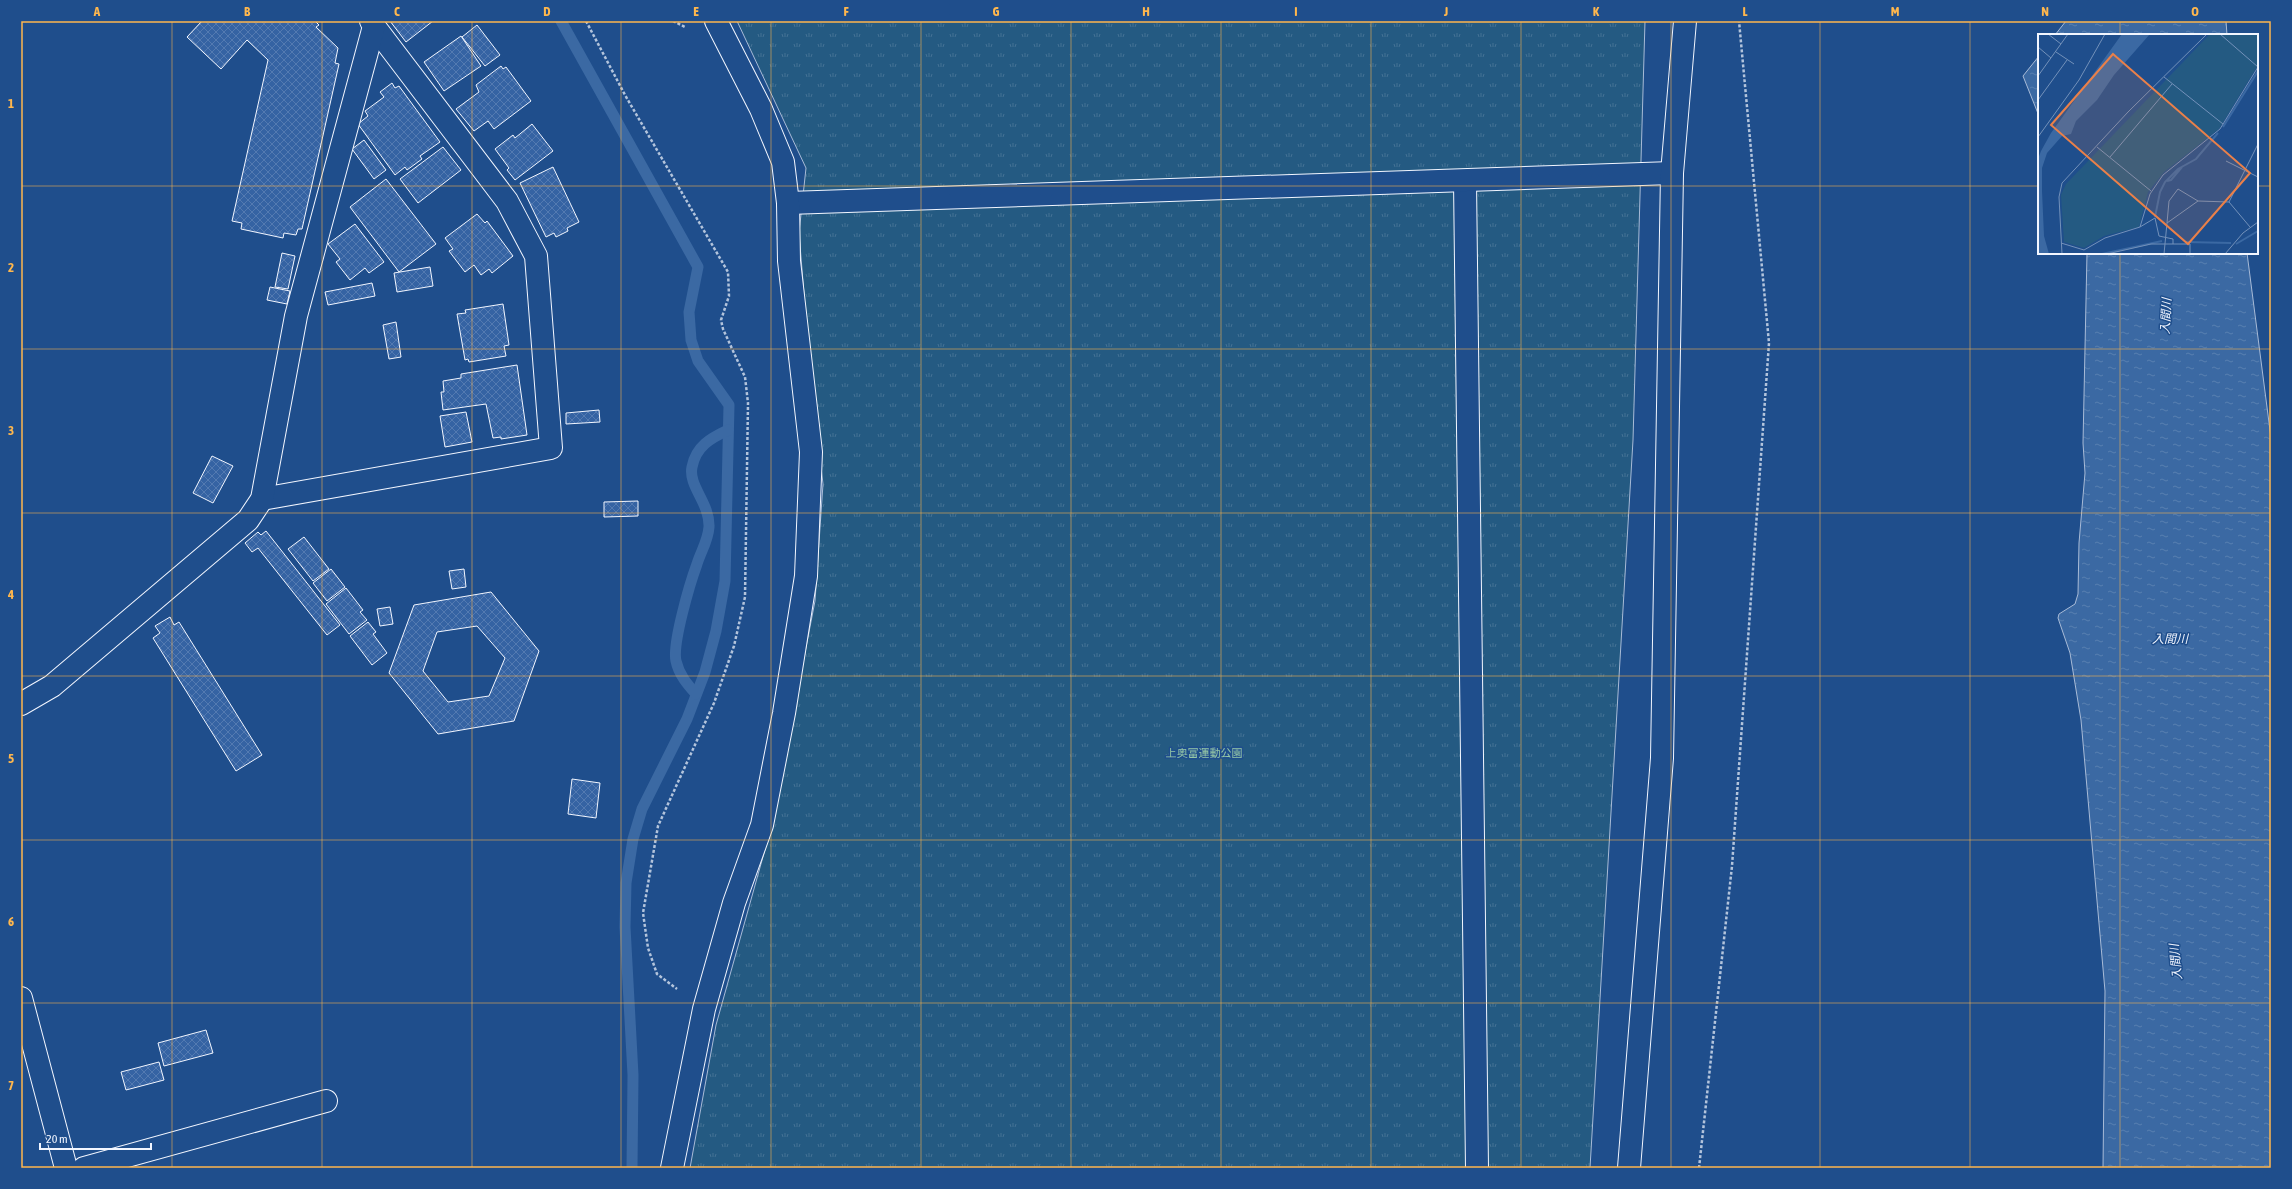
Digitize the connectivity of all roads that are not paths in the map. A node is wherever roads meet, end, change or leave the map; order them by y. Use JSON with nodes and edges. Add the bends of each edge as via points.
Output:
{"nodes":[{"id":1,"x":716,"y":21,"type":"edge"},
{"id":2,"x":1685,"y":21,"type":"edge"},
{"id":3,"x":372,"y":23,"type":"edge"},
{"id":4,"x":1672,"y":173,"type":"junction"},
{"id":5,"x":1465,"y":181,"type":"junction"},
{"id":6,"x":788,"y":203,"type":"junction"},
{"id":7,"x":262,"y":499,"type":"junction"},
{"id":8,"x":21,"y":704,"type":"edge"},
{"id":9,"x":21,"y":998,"type":"edge"},
{"id":10,"x":326,"y":1101,"type":"dead end"},
{"id":11,"x":66,"y":1168,"type":"edge"},
{"id":12,"x":84,"y":1168,"type":"edge"},
{"id":13,"x":672,"y":1168,"type":"edge"},
{"id":14,"x":1477,"y":1168,"type":"edge"},
{"id":15,"x":1629,"y":1168,"type":"edge"}],
"edges":[{"from":1,"to":6,"type":"street","via":[[761,109],[783,162]]},
{"from":2,"to":4,"type":"street"},
{"from":3,"to":7,"type":"street","via":[[296,316]]},
{"from":3,"to":7,"type":"street","via":[[507,201],[536,256],[551,448]]},
{"from":4,"to":5,"type":"street"},
{"from":4,"to":15,"type":"street","via":[[1662,758]]},
{"from":5,"to":6,"type":"street"},
{"from":5,"to":14,"type":"street"},
{"from":6,"to":13,"type":"street","via":[[789,261],[811,452],[806,576],[784,712],[762,825],[734,903],[704,1009]]},
{"from":7,"to":8,"type":"street","via":[[248,520],[52,686]]},
{"from":9,"to":11,"type":"street"},
{"from":10,"to":12,"type":"street"}]}
